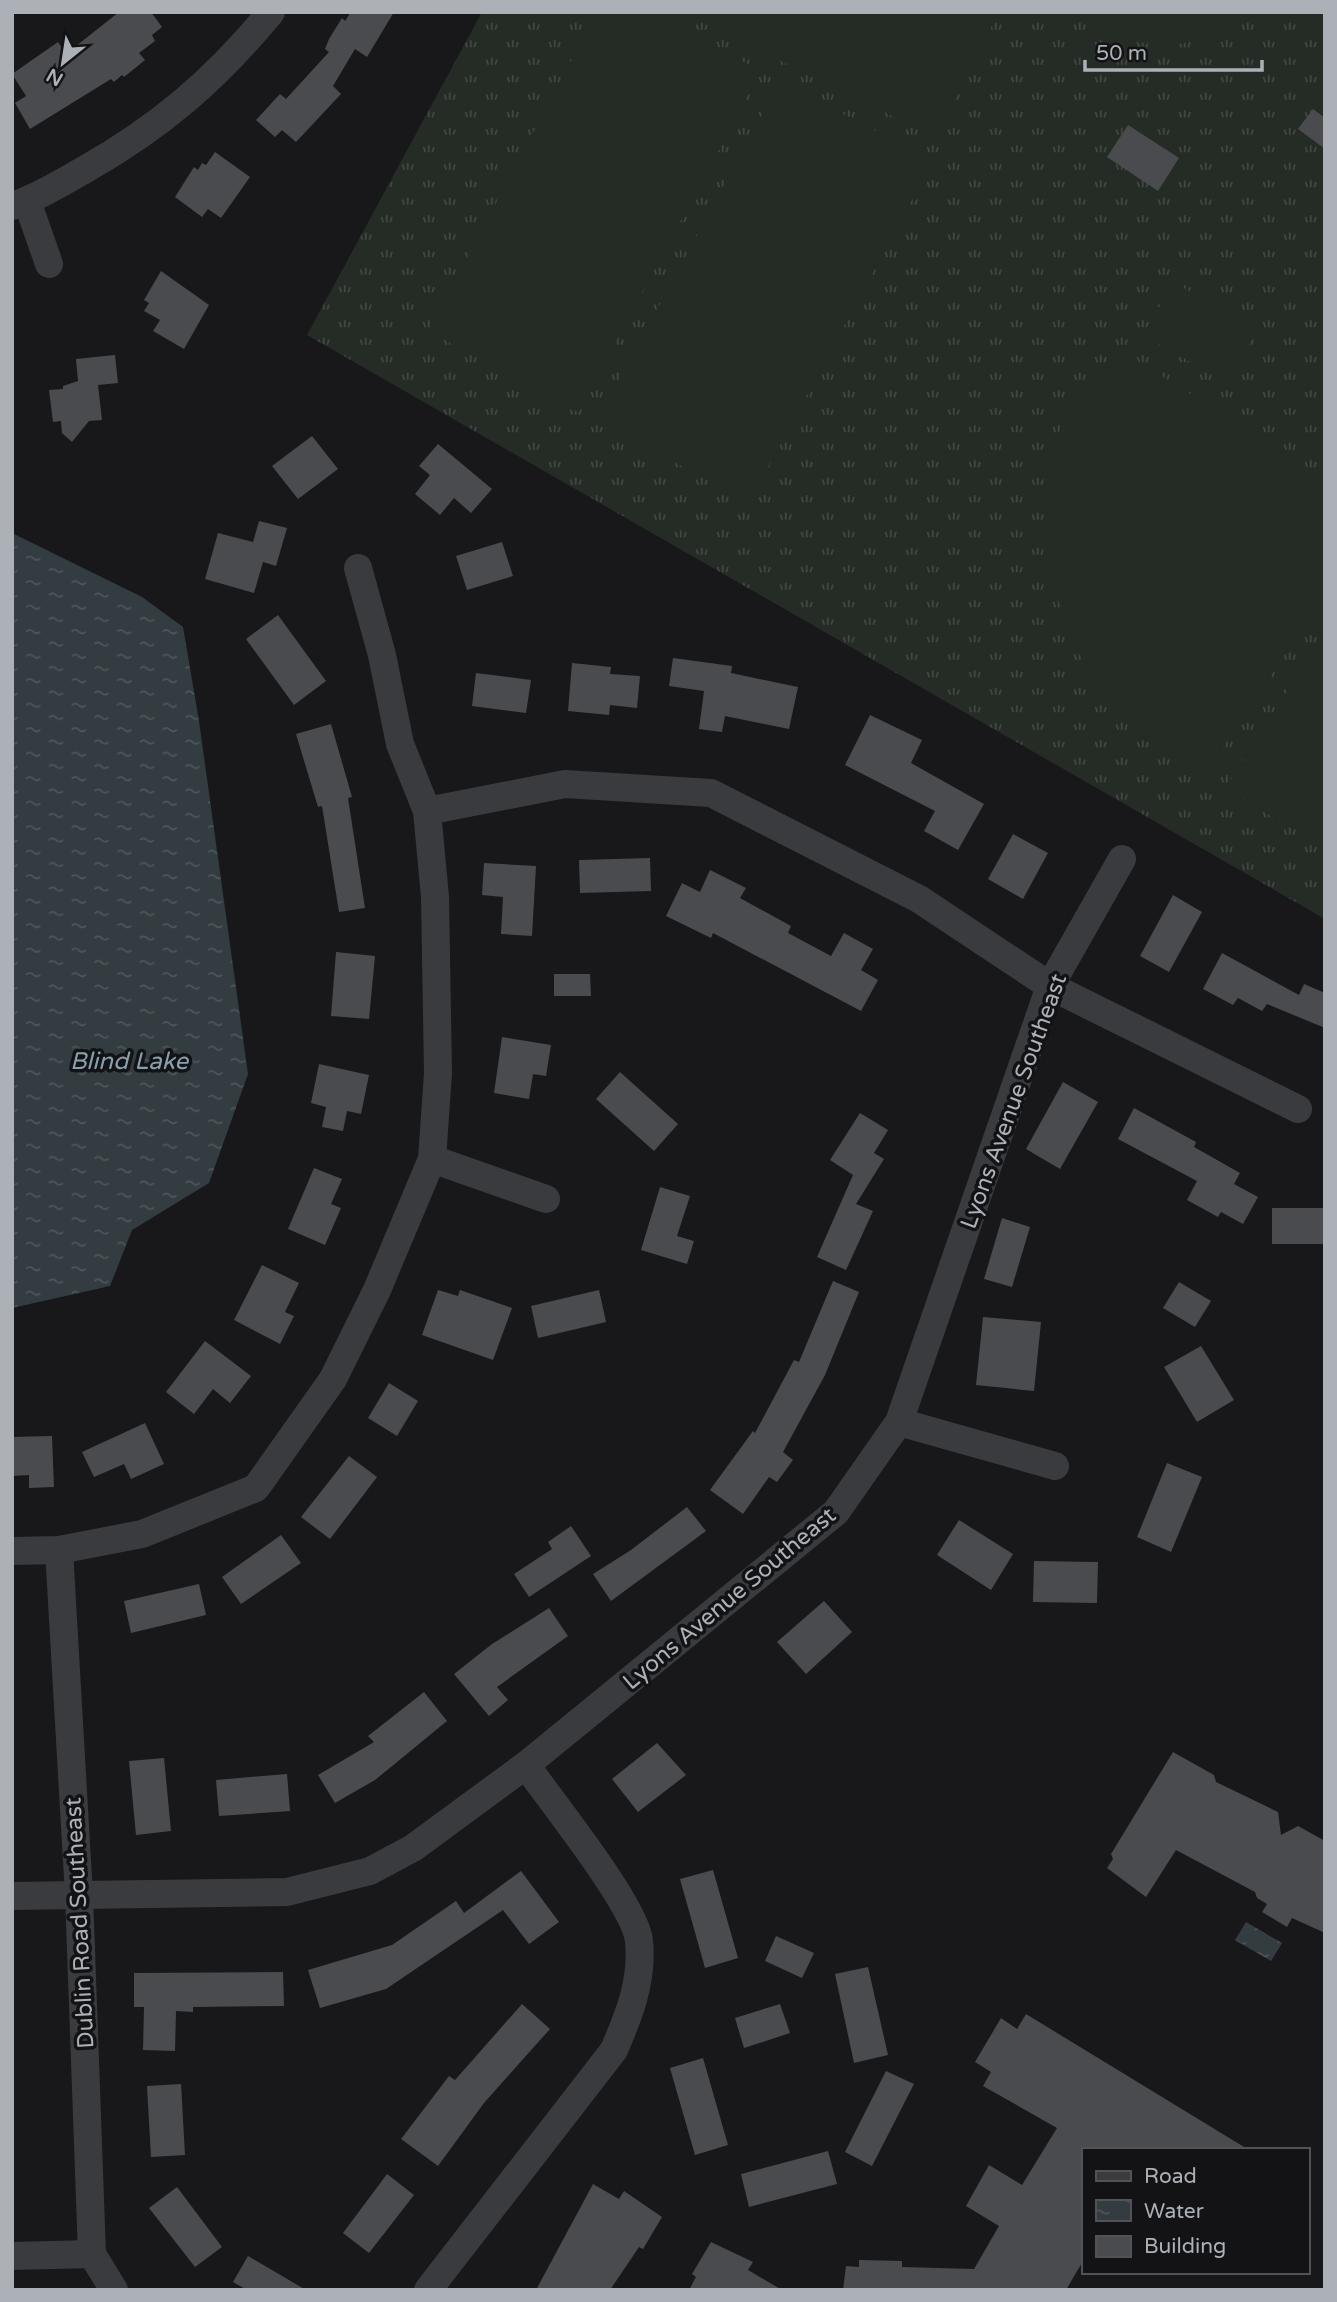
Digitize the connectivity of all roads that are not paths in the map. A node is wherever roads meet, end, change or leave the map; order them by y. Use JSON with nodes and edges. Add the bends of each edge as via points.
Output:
{"nodes":[{"id":1,"x":271,"y":12,"type":"edge"},
{"id":2,"x":20,"y":204,"type":"edge"},
{"id":3,"x":49,"y":264,"type":"dead end"},
{"id":4,"x":358,"y":568,"type":"dead end"},
{"id":5,"x":427,"y":811,"type":"junction"},
{"id":6,"x":1122,"y":859,"type":"dead end"},
{"id":7,"x":1050,"y":986,"type":"junction"},
{"id":8,"x":1298,"y":1109,"type":"dead end"},
{"id":9,"x":432,"y":1159,"type":"junction"},
{"id":10,"x":546,"y":1199,"type":"dead end"},
{"id":11,"x":899,"y":1422,"type":"junction"},
{"id":12,"x":1055,"y":1466,"type":"dead end"},
{"id":13,"x":59,"y":1550,"type":"junction"},
{"id":14,"x":12,"y":1551,"type":"edge"},
{"id":15,"x":526,"y":1765,"type":"junction"},
{"id":16,"x":79,"y":1895,"type":"junction"},
{"id":17,"x":12,"y":1896,"type":"edge"},
{"id":18,"x":92,"y":2254,"type":"junction"},
{"id":19,"x":12,"y":2256,"type":"edge"},
{"id":20,"x":114,"y":2290,"type":"edge"},
{"id":21,"x":428,"y":2290,"type":"edge"}],
"edges":[{"from":1,"to":2,"type":"street","via":[[235,55],[164,120]]},
{"from":2,"to":3,"type":"street"},
{"from":4,"to":5,"type":"street","via":[[400,744]]},
{"from":5,"to":7,"type":"street","via":[[565,784],[711,793],[919,898]]},
{"from":5,"to":9,"type":"street","via":[[435,897],[438,1060]]},
{"from":6,"to":7,"type":"street","name":"Lyons Avenue Southeast"},
{"from":7,"to":8,"type":"street"},
{"from":7,"to":11,"type":"street","name":"Lyons Avenue Southeast"},
{"from":9,"to":10,"type":"street"},
{"from":9,"to":13,"type":"street","via":[[377,1290],[333,1378],[256,1488],[142,1534]]},
{"from":11,"to":12,"type":"street"},
{"from":11,"to":15,"type":"street","name":"Lyons Avenue Southeast","via":[[836,1512]]},
{"from":13,"to":14,"type":"street"},
{"from":13,"to":16,"type":"street","name":"Dublin Road Southeast"},
{"from":15,"to":16,"type":"street","name":"Lyons Avenue Southeast","via":[[414,1848],[370,1871],[287,1892]]},
{"from":15,"to":21,"type":"street","via":[[628,1914],[639,1938],[634,2004],[614,2050]]},
{"from":16,"to":17,"type":"street","name":"Lyons Avenue Southeast"},
{"from":16,"to":18,"type":"street","name":"Dublin Road Southeast"},
{"from":18,"to":19,"type":"street"},
{"from":18,"to":20,"type":"street","name":"Dublin Road Southeast"}]}
